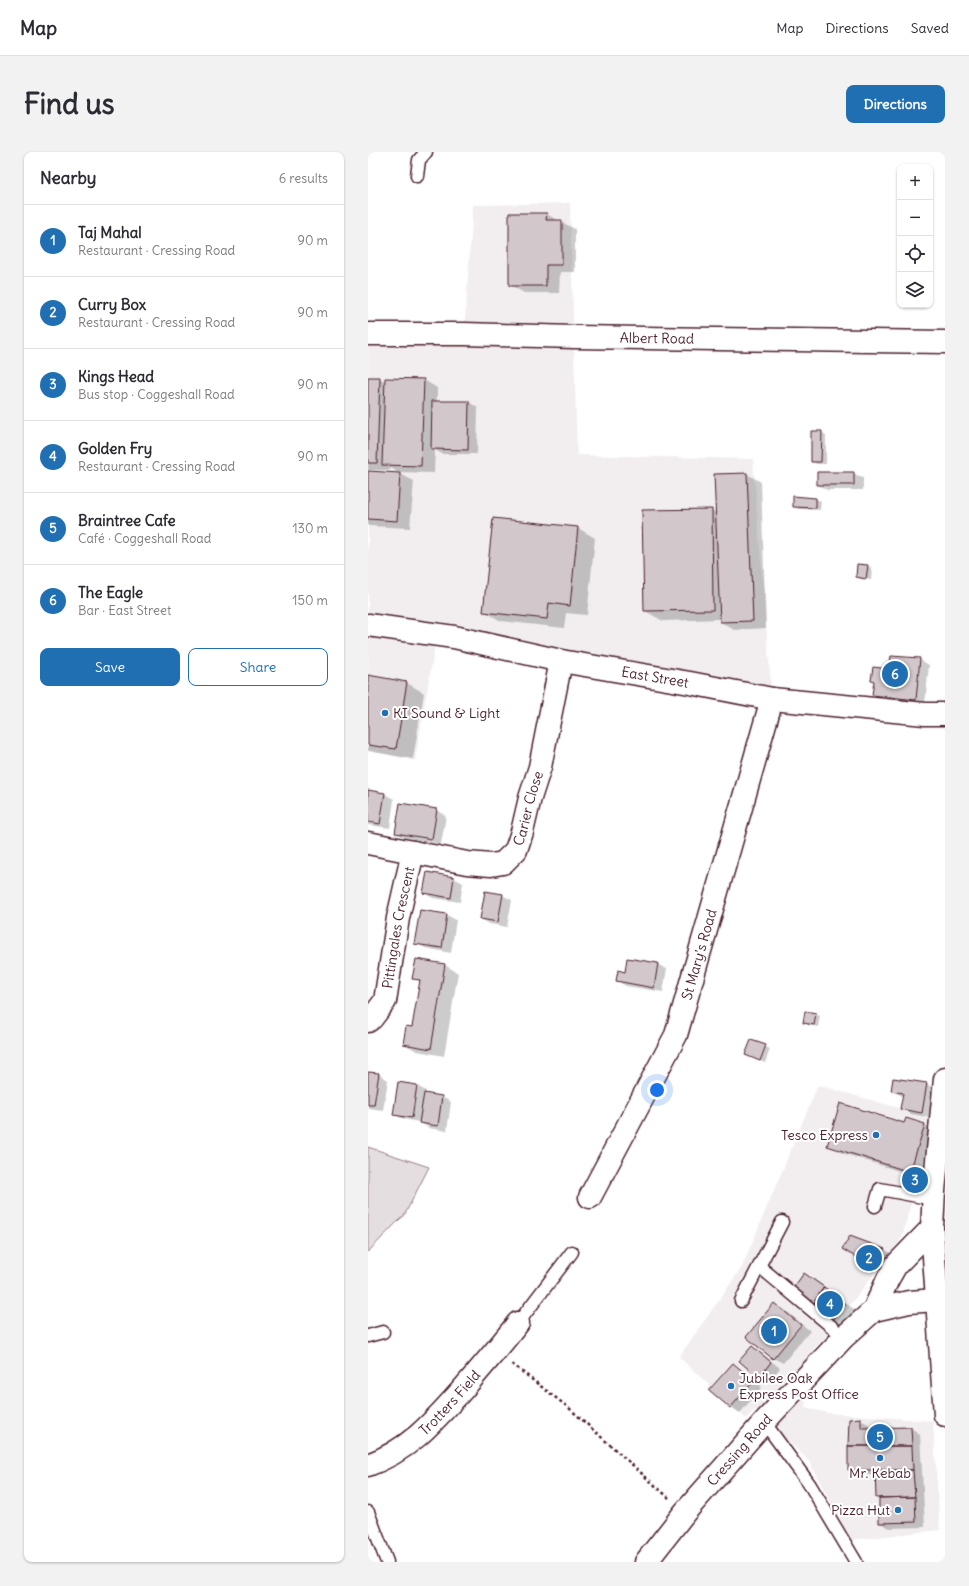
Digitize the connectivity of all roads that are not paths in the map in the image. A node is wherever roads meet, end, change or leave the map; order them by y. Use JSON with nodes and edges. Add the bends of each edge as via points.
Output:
{"nodes":[{"id":1,"x":426,"y":152,"type":"edge"},
{"id":2,"x":417,"y":176,"type":"dead end"},
{"id":3,"x":368,"y":334,"type":"edge"},
{"id":4,"x":945,"y":342,"type":"edge"},
{"id":5,"x":368,"y":625,"type":"edge"},
{"id":6,"x":562,"y":661,"type":"junction"},
{"id":7,"x":772,"y":699,"type":"junction"},
{"id":8,"x":945,"y":714,"type":"edge"},
{"id":9,"x":368,"y":843,"type":"edge"},
{"id":10,"x":413,"y":852,"type":"junction"},
{"id":11,"x":368,"y":1021,"type":"edge"},
{"id":12,"x":945,"y":1089,"type":"edge"},
{"id":13,"x":937,"y":1193,"type":"edge"},
{"id":14,"x":590,"y":1197,"type":"dead end"},
{"id":15,"x":875,"y":1206,"type":"dead end"},
{"id":16,"x":782,"y":1222,"type":"dead end"},
{"id":17,"x":932,"y":1228,"type":"junction"},
{"id":18,"x":572,"y":1252,"type":"dead end"},
{"id":19,"x":759,"y":1266,"type":"junction"},
{"id":20,"x":936,"y":1300,"type":"junction"},
{"id":21,"x":741,"y":1301,"type":"dead end"},
{"id":22,"x":874,"y":1310,"type":"junction"},
{"id":23,"x":518,"y":1324,"type":"joint"},
{"id":24,"x":383,"y":1332,"type":"dead end"},
{"id":25,"x":368,"y":1336,"type":"edge"},
{"id":26,"x":844,"y":1337,"type":"junction"},
{"id":27,"x":945,"y":1416,"type":"edge"},
{"id":28,"x":764,"y":1422,"type":"junction"},
{"id":29,"x":368,"y":1465,"type":"edge"},
{"id":30,"x":368,"y":1512,"type":"edge"},
{"id":31,"x":387,"y":1562,"type":"edge"},
{"id":32,"x":646,"y":1562,"type":"edge"},
{"id":33,"x":856,"y":1562,"type":"edge"}],
"edges":[{"from":1,"to":2,"type":"lane","via":[[419,160]]},
{"from":3,"to":4,"type":"street","name":"Albert Road"},
{"from":5,"to":6,"type":"street","name":"East Street","via":[[454,638]]},
{"from":6,"to":7,"type":"street","name":"East Street"},
{"from":6,"to":10,"type":"street","name":"Carier Close","via":[[540,766],[516,850],[503,863],[491,865]]},
{"from":7,"to":8,"type":"street","name":"East Street"},
{"from":7,"to":14,"type":"street","name":"St Mary's Road","via":[[676,1035]]},
{"from":9,"to":10,"type":"street","name":"Carier Close"},
{"from":10,"to":11,"type":"street","name":"Pittingales Crescent","via":[[398,918],[385,1001]]},
{"from":12,"to":13,"type":"street"},
{"from":13,"to":15,"type":"lane","via":[[880,1189]]},
{"from":13,"to":17,"type":"street"},
{"from":16,"to":19,"type":"lane"},
{"from":17,"to":20,"type":"street"},
{"from":17,"to":22,"type":"street","name":"Cressing Road","via":[[896,1266]]},
{"from":18,"to":23,"type":"lane"},
{"from":19,"to":21,"type":"lane"},
{"from":19,"to":26,"type":"lane"},
{"from":20,"to":22,"type":"street","name":"Cressing Road","via":[[908,1302]]},
{"from":20,"to":27,"type":"street"},
{"from":22,"to":26,"type":"street","name":"Cressing Road"},
{"from":23,"to":29,"type":"street","name":"Trotters Field","via":[[433,1423],[410,1444]]},
{"from":24,"to":25,"type":"lane"},
{"from":26,"to":28,"type":"street","name":"Cressing Road"},
{"from":28,"to":32,"type":"street","name":"Cressing Road","via":[[685,1512]]},
{"from":28,"to":33,"type":"lane","via":[[810,1485]]},
{"from":30,"to":31,"type":"lane"}]}
